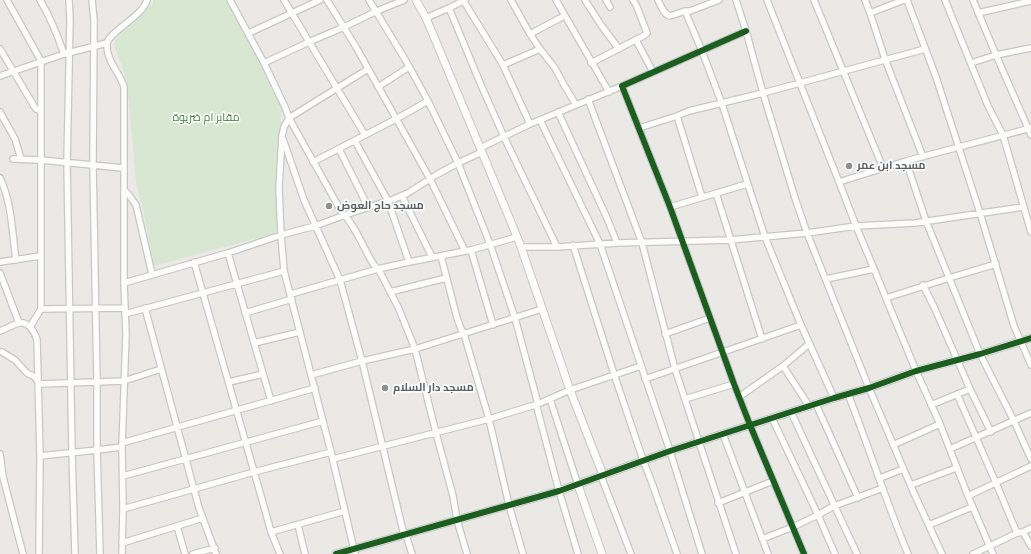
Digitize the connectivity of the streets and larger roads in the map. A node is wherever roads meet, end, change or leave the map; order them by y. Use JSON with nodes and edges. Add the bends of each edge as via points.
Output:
{"nodes":[{"id":1,"x":7,"y":0,"type":"edge"},
{"id":2,"x":40,"y":0,"type":"edge"},
{"id":3,"x":69,"y":0,"type":"edge"},
{"id":4,"x":92,"y":0,"type":"edge"},
{"id":5,"x":147,"y":0,"type":"edge"},
{"id":6,"x":230,"y":0,"type":"edge"},
{"id":7,"x":284,"y":0,"type":"edge"},
{"id":8,"x":320,"y":0,"type":"edge"},
{"id":9,"x":328,"y":0,"type":"edge"},
{"id":10,"x":369,"y":0,"type":"edge"},
{"id":11,"x":404,"y":0,"type":"edge"},
{"id":12,"x":463,"y":0,"type":"edge"},
{"id":13,"x":512,"y":0,"type":"edge"},
{"id":14,"x":556,"y":0,"type":"edge"},
{"id":15,"x":585,"y":0,"type":"edge"},
{"id":16,"x":606,"y":0,"type":"edge"},
{"id":17,"x":633,"y":0,"type":"edge"},
{"id":18,"x":658,"y":0,"type":"edge"},
{"id":19,"x":719,"y":0,"type":"edge"},
{"id":20,"x":736,"y":0,"type":"edge"},
{"id":21,"x":767,"y":0,"type":"edge"},
{"id":22,"x":814,"y":0,"type":"edge"},
{"id":23,"x":865,"y":0,"type":"edge"},
{"id":24,"x":904,"y":0,"type":"edge"},
{"id":25,"x":907,"y":0,"type":"edge"},
{"id":26,"x":945,"y":0,"type":"edge"},
{"id":27,"x":973,"y":0,"type":"edge"},
{"id":28,"x":1031,"y":0,"type":"edge"},
{"id":29,"x":418,"y":1,"type":"edge"},
{"id":30,"x":712,"y":1,"type":"edge"},
{"id":31,"x":1013,"y":2,"type":"edge"},
{"id":32,"x":610,"y":7,"type":"dead end"},
{"id":33,"x":449,"y":8,"type":"junction"},
{"id":34,"x":377,"y":11,"type":"junction"},
{"id":35,"x":685,"y":11,"type":"junction"},
{"id":36,"x":292,"y":13,"type":"junction"},
{"id":37,"x":870,"y":13,"type":"junction"},
{"id":38,"x":978,"y":13,"type":"junction"},
{"id":39,"x":564,"y":16,"type":"junction"},
{"id":40,"x":426,"y":18,"type":"junction"},
{"id":41,"x":344,"y":27,"type":"junction"},
{"id":42,"x":746,"y":31,"type":"junction"},
{"id":43,"x":248,"y":33,"type":"junction"},
{"id":44,"x":530,"y":34,"type":"junction"},
{"id":45,"x":636,"y":40,"type":"junction"},
{"id":46,"x":309,"y":42,"type":"junction"},
{"id":47,"x":107,"y":43,"type":"junction"},
{"id":48,"x":94,"y":46,"type":"junction"},
{"id":49,"x":619,"y":48,"type":"junction"},
{"id":50,"x":925,"y":48,"type":"junction"},
{"id":51,"x":1031,"y":48,"type":"edge"},
{"id":52,"x":0,"y":49,"type":"edge"},
{"id":53,"x":540,"y":49,"type":"junction"},
{"id":54,"x":702,"y":51,"type":"junction"},
{"id":55,"x":66,"y":53,"type":"junction"},
{"id":56,"x":996,"y":55,"type":"junction"},
{"id":57,"x":885,"y":59,"type":"junction"},
{"id":58,"x":41,"y":61,"type":"junction"},
{"id":59,"x":591,"y":62,"type":"junction"},
{"id":60,"x":264,"y":63,"type":"junction"},
{"id":61,"x":971,"y":63,"type":"junction"},
{"id":62,"x":504,"y":65,"type":"junction"},
{"id":63,"x":409,"y":67,"type":"junction"},
{"id":64,"x":368,"y":70,"type":"junction"},
{"id":65,"x":843,"y":71,"type":"junction"},
{"id":66,"x":14,"y":72,"type":"junction"},
{"id":67,"x":653,"y":72,"type":"junction"},
{"id":68,"x":0,"y":76,"type":"edge"},
{"id":69,"x":800,"y":83,"type":"junction"},
{"id":70,"x":622,"y":86,"type":"junction"},
{"id":71,"x":378,"y":87,"type":"junction"},
{"id":72,"x":336,"y":89,"type":"junction"},
{"id":73,"x":609,"y":92,"type":"junction"},
{"id":74,"x":763,"y":93,"type":"junction"},
{"id":75,"x":588,"y":99,"type":"junction"},
{"id":76,"x":428,"y":101,"type":"junction"},
{"id":77,"x":722,"y":104,"type":"junction"},
{"id":78,"x":576,"y":105,"type":"junction"},
{"id":79,"x":41,"y":111,"type":"junction"},
{"id":80,"x":0,"y":112,"type":"edge"},
{"id":81,"x":558,"y":112,"type":"junction"},
{"id":82,"x":677,"y":116,"type":"junction"},
{"id":83,"x":289,"y":118,"type":"junction"},
{"id":84,"x":396,"y":119,"type":"junction"},
{"id":85,"x":540,"y":120,"type":"junction"},
{"id":86,"x":530,"y":124,"type":"junction"},
{"id":87,"x":639,"y":128,"type":"junction"},
{"id":88,"x":1030,"y":129,"type":"edge"},
{"id":89,"x":365,"y":135,"type":"junction"},
{"id":90,"x":1031,"y":135,"type":"edge"},
{"id":91,"x":282,"y":136,"type":"junction"},
{"id":92,"x":1003,"y":136,"type":"junction"},
{"id":93,"x":504,"y":137,"type":"junction"},
{"id":94,"x":355,"y":140,"type":"junction"},
{"id":95,"x":959,"y":147,"type":"junction"},
{"id":96,"x":339,"y":149,"type":"junction"},
{"id":97,"x":481,"y":150,"type":"junction"},
{"id":98,"x":923,"y":157,"type":"junction"},
{"id":99,"x":13,"y":159,"type":"dead end"},
{"id":100,"x":21,"y":159,"type":"junction"},
{"id":101,"x":42,"y":160,"type":"junction"},
{"id":102,"x":906,"y":161,"type":"junction"},
{"id":103,"x":67,"y":162,"type":"junction"},
{"id":104,"x":313,"y":162,"type":"junction"},
{"id":105,"x":458,"y":162,"type":"junction"},
{"id":106,"x":92,"y":165,"type":"junction"},
{"id":107,"x":123,"y":168,"type":"junction"},
{"id":108,"x":883,"y":168,"type":"junction"},
{"id":109,"x":430,"y":179,"type":"junction"},
{"id":110,"x":0,"y":180,"type":"edge"},
{"id":111,"x":839,"y":182,"type":"junction"},
{"id":112,"x":747,"y":184,"type":"junction"},
{"id":113,"x":124,"y":190,"type":"junction"},
{"id":114,"x":716,"y":193,"type":"junction"},
{"id":115,"x":402,"y":196,"type":"junction"},
{"id":116,"x":702,"y":197,"type":"junction"},
{"id":117,"x":388,"y":201,"type":"junction"},
{"id":118,"x":368,"y":207,"type":"junction"},
{"id":119,"x":670,"y":207,"type":"junction"},
{"id":120,"x":1023,"y":207,"type":"junction"},
{"id":121,"x":980,"y":213,"type":"junction"},
{"id":122,"x":345,"y":215,"type":"junction"},
{"id":123,"x":926,"y":221,"type":"junction"},
{"id":124,"x":316,"y":226,"type":"junction"},
{"id":125,"x":856,"y":226,"type":"junction"},
{"id":126,"x":1031,"y":232,"type":"edge"},
{"id":127,"x":807,"y":233,"type":"junction"},
{"id":128,"x":281,"y":235,"type":"junction"},
{"id":129,"x":517,"y":237,"type":"junction"},
{"id":130,"x":765,"y":237,"type":"junction"},
{"id":131,"x":730,"y":240,"type":"junction"},
{"id":132,"x":682,"y":242,"type":"junction"},
{"id":133,"x":617,"y":243,"type":"junction"},
{"id":134,"x":642,"y":243,"type":"junction"},
{"id":135,"x":490,"y":244,"type":"junction"},
{"id":136,"x":600,"y":244,"type":"junction"},
{"id":137,"x":574,"y":246,"type":"junction"},
{"id":138,"x":520,"y":247,"type":"junction"},
{"id":139,"x":556,"y":247,"type":"junction"},
{"id":140,"x":471,"y":250,"type":"junction"},
{"id":141,"x":465,"y":251,"type":"junction"},
{"id":142,"x":228,"y":253,"type":"junction"},
{"id":143,"x":40,"y":256,"type":"junction"},
{"id":144,"x":441,"y":256,"type":"junction"},
{"id":145,"x":432,"y":257,"type":"junction"},
{"id":146,"x":16,"y":260,"type":"junction"},
{"id":147,"x":0,"y":262,"type":"edge"},
{"id":148,"x":194,"y":262,"type":"junction"},
{"id":149,"x":409,"y":262,"type":"junction"},
{"id":150,"x":996,"y":264,"type":"junction"},
{"id":151,"x":378,"y":269,"type":"junction"},
{"id":152,"x":874,"y":269,"type":"junction"},
{"id":153,"x":284,"y":271,"type":"junction"},
{"id":154,"x":0,"y":273,"type":"edge"},
{"id":155,"x":152,"y":274,"type":"junction"},
{"id":156,"x":446,"y":278,"type":"junction"},
{"id":157,"x":949,"y":278,"type":"junction"},
{"id":158,"x":826,"y":279,"type":"junction"},
{"id":159,"x":340,"y":280,"type":"junction"},
{"id":160,"x":124,"y":283,"type":"junction"},
{"id":161,"x":237,"y":284,"type":"junction"},
{"id":162,"x":923,"y":285,"type":"junction"},
{"id":163,"x":390,"y":292,"type":"junction"},
{"id":164,"x":204,"y":293,"type":"junction"},
{"id":165,"x":291,"y":296,"type":"junction"},
{"id":166,"x":886,"y":298,"type":"junction"},
{"id":167,"x":70,"y":308,"type":"junction"},
{"id":168,"x":96,"y":308,"type":"junction"},
{"id":169,"x":145,"y":308,"type":"junction"},
{"id":170,"x":41,"y":309,"type":"junction"},
{"id":171,"x":542,"y":309,"type":"junction"},
{"id":172,"x":125,"y":311,"type":"junction"},
{"id":173,"x":245,"y":313,"type":"junction"},
{"id":174,"x":515,"y":318,"type":"junction"},
{"id":175,"x":710,"y":318,"type":"junction"},
{"id":176,"x":19,"y":323,"type":"junction"},
{"id":177,"x":493,"y":325,"type":"junction"},
{"id":178,"x":801,"y":325,"type":"junction"},
{"id":179,"x":30,"y":327,"type":"junction"},
{"id":180,"x":0,"y":331,"type":"edge"},
{"id":181,"x":300,"y":332,"type":"junction"},
{"id":182,"x":464,"y":334,"type":"junction"},
{"id":183,"x":666,"y":334,"type":"junction"},
{"id":184,"x":1031,"y":338,"type":"edge"},
{"id":185,"x":762,"y":339,"type":"junction"},
{"id":186,"x":1020,"y":342,"type":"junction"},
{"id":187,"x":254,"y":344,"type":"junction"},
{"id":188,"x":809,"y":344,"type":"junction"},
{"id":189,"x":415,"y":350,"type":"junction"},
{"id":190,"x":2,"y":352,"type":"dead end"},
{"id":191,"x":722,"y":352,"type":"junction"},
{"id":192,"x":980,"y":354,"type":"junction"},
{"id":193,"x":957,"y":360,"type":"junction"},
{"id":194,"x":362,"y":362,"type":"junction"},
{"id":195,"x":1031,"y":365,"type":"edge"},
{"id":196,"x":641,"y":366,"type":"junction"},
{"id":197,"x":783,"y":366,"type":"junction"},
{"id":198,"x":161,"y":369,"type":"junction"},
{"id":199,"x":675,"y":369,"type":"junction"},
{"id":200,"x":916,"y":371,"type":"junction"},
{"id":201,"x":263,"y":374,"type":"junction"},
{"id":202,"x":614,"y":374,"type":"junction"},
{"id":203,"x":311,"y":375,"type":"junction"},
{"id":204,"x":645,"y":379,"type":"junction"},
{"id":205,"x":124,"y":381,"type":"junction"},
{"id":206,"x":97,"y":382,"type":"junction"},
{"id":207,"x":229,"y":382,"type":"junction"},
{"id":208,"x":71,"y":383,"type":"junction"},
{"id":209,"x":39,"y":384,"type":"junction"},
{"id":210,"x":734,"y":384,"type":"junction"},
{"id":211,"x":315,"y":388,"type":"junction"},
{"id":212,"x":868,"y":388,"type":"junction"},
{"id":213,"x":970,"y":389,"type":"junction"},
{"id":214,"x":570,"y":390,"type":"junction"},
{"id":215,"x":848,"y":394,"type":"junction"},
{"id":216,"x":957,"y":394,"type":"junction"},
{"id":217,"x":739,"y":397,"type":"junction"},
{"id":218,"x":834,"y":398,"type":"junction"},
{"id":219,"x":550,"y":399,"type":"junction"},
{"id":220,"x":685,"y":399,"type":"junction"},
{"id":221,"x":271,"y":401,"type":"junction"},
{"id":222,"x":537,"y":404,"type":"junction"},
{"id":223,"x":812,"y":405,"type":"junction"},
{"id":224,"x":931,"y":405,"type":"junction"},
{"id":225,"x":237,"y":411,"type":"junction"},
{"id":226,"x":791,"y":412,"type":"junction"},
{"id":227,"x":1031,"y":413,"type":"edge"},
{"id":228,"x":772,"y":418,"type":"junction"},
{"id":229,"x":489,"y":419,"type":"junction"},
{"id":230,"x":323,"y":420,"type":"junction"},
{"id":231,"x":1014,"y":421,"type":"junction"},
{"id":232,"x":940,"y":424,"type":"junction"},
{"id":233,"x":750,"y":425,"type":"junction"},
{"id":234,"x":178,"y":428,"type":"junction"},
{"id":235,"x":990,"y":432,"type":"junction"},
{"id":236,"x":436,"y":433,"type":"junction"},
{"id":237,"x":723,"y":434,"type":"junction"},
{"id":238,"x":976,"y":438,"type":"junction"},
{"id":239,"x":246,"y":442,"type":"junction"},
{"id":240,"x":699,"y":442,"type":"junction"},
{"id":241,"x":122,"y":445,"type":"junction"},
{"id":242,"x":893,"y":445,"type":"junction"},
{"id":243,"x":382,"y":447,"type":"junction"},
{"id":244,"x":950,"y":449,"type":"junction"},
{"id":245,"x":97,"y":450,"type":"junction"},
{"id":246,"x":670,"y":451,"type":"junction"},
{"id":247,"x":72,"y":452,"type":"junction"},
{"id":248,"x":331,"y":452,"type":"junction"},
{"id":249,"x":0,"y":454,"type":"edge"},
{"id":250,"x":40,"y":456,"type":"junction"},
{"id":251,"x":186,"y":458,"type":"junction"},
{"id":252,"x":333,"y":459,"type":"junction"},
{"id":253,"x":1031,"y":459,"type":"edge"},
{"id":254,"x":643,"y":460,"type":"junction"},
{"id":255,"x":1031,"y":466,"type":"edge"},
{"id":256,"x":903,"y":468,"type":"junction"},
{"id":257,"x":956,"y":468,"type":"junction"},
{"id":258,"x":254,"y":472,"type":"junction"},
{"id":259,"x":123,"y":476,"type":"junction"},
{"id":260,"x":602,"y":476,"type":"junction"},
{"id":261,"x":880,"y":478,"type":"junction"},
{"id":262,"x":773,"y":481,"type":"junction"},
{"id":263,"x":996,"y":483,"type":"junction"},
{"id":264,"x":578,"y":484,"type":"junction"},
{"id":265,"x":911,"y":485,"type":"junction"},
{"id":266,"x":883,"y":488,"type":"junction"},
{"id":267,"x":194,"y":489,"type":"junction"},
{"id":268,"x":559,"y":491,"type":"junction"},
{"id":269,"x":745,"y":493,"type":"junction"},
{"id":270,"x":968,"y":496,"type":"junction"},
{"id":271,"x":858,"y":498,"type":"junction"},
{"id":272,"x":718,"y":503,"type":"junction"},
{"id":273,"x":509,"y":505,"type":"junction"},
{"id":274,"x":834,"y":506,"type":"junction"},
{"id":275,"x":972,"y":507,"type":"junction"},
{"id":276,"x":123,"y":509,"type":"junction"},
{"id":277,"x":345,"y":511,"type":"junction"},
{"id":278,"x":818,"y":515,"type":"junction"},
{"id":279,"x":203,"y":518,"type":"junction"},
{"id":280,"x":458,"y":520,"type":"junction"},
{"id":281,"x":298,"y":525,"type":"junction"},
{"id":282,"x":929,"y":525,"type":"junction"},
{"id":283,"x":177,"y":526,"type":"junction"},
{"id":284,"x":793,"y":527,"type":"junction"},
{"id":285,"x":1031,"y":528,"type":"edge"},
{"id":286,"x":272,"y":532,"type":"junction"},
{"id":287,"x":1020,"y":533,"type":"junction"},
{"id":288,"x":405,"y":535,"type":"junction"},
{"id":289,"x":762,"y":539,"type":"junction"},
{"id":290,"x":122,"y":543,"type":"junction"},
{"id":291,"x":990,"y":546,"type":"junction"},
{"id":292,"x":1031,"y":546,"type":"edge"},
{"id":293,"x":216,"y":551,"type":"edge"},
{"id":294,"x":355,"y":552,"type":"edge"},
{"id":295,"x":23,"y":554,"type":"edge"},
{"id":296,"x":39,"y":554,"type":"edge"},
{"id":297,"x":75,"y":554,"type":"edge"},
{"id":298,"x":100,"y":554,"type":"edge"},
{"id":299,"x":122,"y":554,"type":"edge"},
{"id":300,"x":185,"y":554,"type":"edge"},
{"id":301,"x":193,"y":554,"type":"edge"},
{"id":302,"x":280,"y":554,"type":"edge"},
{"id":303,"x":305,"y":554,"type":"edge"},
{"id":304,"x":336,"y":554,"type":"edge"},
{"id":305,"x":412,"y":554,"type":"edge"},
{"id":306,"x":467,"y":554,"type":"edge"},
{"id":307,"x":523,"y":554,"type":"edge"},
{"id":308,"x":578,"y":554,"type":"edge"},
{"id":309,"x":602,"y":554,"type":"edge"},
{"id":310,"x":631,"y":554,"type":"edge"},
{"id":311,"x":678,"y":554,"type":"edge"},
{"id":312,"x":702,"y":554,"type":"edge"},
{"id":313,"x":736,"y":554,"type":"edge"},
{"id":314,"x":768,"y":554,"type":"edge"},
{"id":315,"x":804,"y":554,"type":"edge"},
{"id":316,"x":835,"y":554,"type":"edge"},
{"id":317,"x":857,"y":554,"type":"edge"},
{"id":318,"x":908,"y":554,"type":"edge"},
{"id":319,"x":942,"y":554,"type":"edge"},
{"id":320,"x":973,"y":554,"type":"edge"},
{"id":321,"x":993,"y":554,"type":"edge"}],
"edges":[{"from":1,"to":58,"type":"street"},
{"from":2,"to":55,"type":"street"},
{"from":3,"to":55,"type":"street","via":[[70,20]]},
{"from":4,"to":48,"type":"street"},
{"from":5,"to":47,"type":"street","via":[[146,5]]},
{"from":6,"to":43,"type":"street"},
{"from":7,"to":36,"type":"street"},
{"from":8,"to":36,"type":"street"},
{"from":9,"to":41,"type":"street"},
{"from":10,"to":34,"type":"street"},
{"from":11,"to":34,"type":"street"},
{"from":12,"to":33,"type":"street"},
{"from":12,"to":62,"type":"street"},
{"from":13,"to":44,"type":"street"},
{"from":14,"to":39,"type":"street"},
{"from":15,"to":49,"type":"street"},
{"from":16,"to":32,"type":"street"},
{"from":17,"to":45,"type":"street","via":[[647,33]]},
{"from":18,"to":35,"type":"street","via":[[668,16]]},
{"from":19,"to":30,"type":"street"},
{"from":20,"to":42,"type":"street"},
{"from":21,"to":69,"type":"street"},
{"from":22,"to":65,"type":"street"},
{"from":23,"to":37,"type":"street"},
{"from":24,"to":37,"type":"street"},
{"from":25,"to":50,"type":"street"},
{"from":26,"to":61,"type":"street"},
{"from":27,"to":38,"type":"street"},
{"from":28,"to":31,"type":"street"},
{"from":29,"to":40,"type":"street"},
{"from":30,"to":35,"type":"street"},
{"from":31,"to":38,"type":"street"},
{"from":33,"to":40,"type":"street"},
{"from":33,"to":93,"type":"street"},
{"from":34,"to":41,"type":"street"},
{"from":34,"to":63,"type":"street"},
{"from":35,"to":54,"type":"street"},
{"from":36,"to":43,"type":"street"},
{"from":36,"to":46,"type":"street"},
{"from":37,"to":57,"type":"street"},
{"from":38,"to":56,"type":"street"},
{"from":39,"to":44,"type":"street"},
{"from":39,"to":59,"type":"street"},
{"from":40,"to":97,"type":"street"},
{"from":41,"to":46,"type":"street"},
{"from":41,"to":64,"type":"street"},
{"from":42,"to":54,"type":"street"},
{"from":42,"to":74,"type":"street"},
{"from":43,"to":60,"type":"street"},
{"from":44,"to":53,"type":"street"},
{"from":45,"to":49,"type":"street"},
{"from":45,"to":67,"type":"street"},
{"from":46,"to":60,"type":"street"},
{"from":46,"to":72,"type":"street"},
{"from":47,"to":48,"type":"street"},
{"from":47,"to":107,"type":"street","via":[[109,58],[124,87]]},
{"from":48,"to":55,"type":"street"},
{"from":48,"to":106,"type":"street"},
{"from":49,"to":59,"type":"street"},
{"from":50,"to":57,"type":"street"},
{"from":50,"to":95,"type":"street"},
{"from":51,"to":56,"type":"street"},
{"from":52,"to":66,"type":"street"},
{"from":53,"to":62,"type":"street"},
{"from":53,"to":78,"type":"street","via":[[555,68]]},
{"from":54,"to":67,"type":"street"},
{"from":54,"to":77,"type":"street"},
{"from":55,"to":58,"type":"street"},
{"from":55,"to":103,"type":"street"},
{"from":56,"to":61,"type":"street"},
{"from":56,"to":88,"type":"street"},
{"from":57,"to":65,"type":"street"},
{"from":57,"to":98,"type":"street"},
{"from":58,"to":66,"type":"street"},
{"from":58,"to":79,"type":"street"},
{"from":59,"to":73,"type":"street"},
{"from":60,"to":83,"type":"street"},
{"from":61,"to":92,"type":"street"},
{"from":62,"to":86,"type":"street"},
{"from":63,"to":71,"type":"street"},
{"from":63,"to":76,"type":"street"},
{"from":64,"to":71,"type":"street"},
{"from":64,"to":72,"type":"street"},
{"from":65,"to":69,"type":"street"},
{"from":65,"to":108,"type":"street"},
{"from":66,"to":68,"type":"street"},
{"from":66,"to":79,"type":"street","via":[[34,106]]},
{"from":67,"to":70,"type":"street"},
{"from":69,"to":74,"type":"street"},
{"from":69,"to":111,"type":"street"},
{"from":70,"to":73,"type":"street"},
{"from":70,"to":87,"type":"street"},
{"from":71,"to":84,"type":"street"},
{"from":72,"to":83,"type":"street"},
{"from":72,"to":89,"type":"street"},
{"from":73,"to":75,"type":"street"},
{"from":74,"to":77,"type":"street"},
{"from":74,"to":127,"type":"street"},
{"from":75,"to":78,"type":"street"},
{"from":75,"to":134,"type":"street"},
{"from":76,"to":84,"type":"street"},
{"from":76,"to":105,"type":"street"},
{"from":77,"to":82,"type":"street"},
{"from":77,"to":112,"type":"street"},
{"from":78,"to":81,"type":"street"},
{"from":79,"to":101,"type":"street"},
{"from":80,"to":100,"type":"street"},
{"from":81,"to":85,"type":"street"},
{"from":81,"to":133,"type":"street"},
{"from":82,"to":87,"type":"street"},
{"from":82,"to":116,"type":"street"},
{"from":83,"to":91,"type":"street"},
{"from":83,"to":104,"type":"street"},
{"from":84,"to":89,"type":"street"},
{"from":84,"to":109,"type":"street"},
{"from":85,"to":86,"type":"street"},
{"from":85,"to":136,"type":"street"},
{"from":86,"to":93,"type":"street"},
{"from":87,"to":119,"type":"street"},
{"from":88,"to":90,"type":"street"},
{"from":88,"to":92,"type":"street"},
{"from":89,"to":94,"type":"street"},
{"from":91,"to":124,"type":"street","via":[[302,195]]},
{"from":91,"to":128,"type":"street","via":[[279,188]]},
{"from":92,"to":95,"type":"street"},
{"from":92,"to":120,"type":"street"},
{"from":93,"to":97,"type":"street"},
{"from":93,"to":139,"type":"street"},
{"from":94,"to":96,"type":"street"},
{"from":94,"to":117,"type":"street"},
{"from":95,"to":98,"type":"street"},
{"from":95,"to":121,"type":"street"},
{"from":96,"to":104,"type":"street"},
{"from":96,"to":118,"type":"street"},
{"from":97,"to":105,"type":"street"},
{"from":97,"to":129,"type":"street"},
{"from":98,"to":102,"type":"street"},
{"from":99,"to":100,"type":"street"},
{"from":100,"to":101,"type":"street"},
{"from":101,"to":103,"type":"street"},
{"from":101,"to":143,"type":"street"},
{"from":102,"to":108,"type":"street"},
{"from":102,"to":123,"type":"street"},
{"from":103,"to":106,"type":"street"},
{"from":103,"to":167,"type":"street"},
{"from":104,"to":122,"type":"street","via":[[339,209]]},
{"from":105,"to":109,"type":"street"},
{"from":105,"to":135,"type":"street"},
{"from":106,"to":107,"type":"street"},
{"from":106,"to":168,"type":"street"},
{"from":107,"to":113,"type":"street"},
{"from":108,"to":111,"type":"street"},
{"from":109,"to":115,"type":"street"},
{"from":109,"to":141,"type":"street"},
{"from":110,"to":146,"type":"street","via":[[9,207]]},
{"from":111,"to":125,"type":"street"},
{"from":112,"to":114,"type":"street"},
{"from":112,"to":130,"type":"street"},
{"from":113,"to":155,"type":"street","via":[[136,205]]},
{"from":113,"to":160,"type":"street"},
{"from":114,"to":116,"type":"street"},
{"from":114,"to":131,"type":"street"},
{"from":115,"to":117,"type":"street"},
{"from":115,"to":145,"type":"street"},
{"from":116,"to":119,"type":"street"},
{"from":117,"to":118,"type":"street"},
{"from":117,"to":149,"type":"street"},
{"from":118,"to":122,"type":"street"},
{"from":119,"to":132,"type":"street"},
{"from":120,"to":121,"type":"street"},
{"from":120,"to":126,"type":"street"},
{"from":121,"to":123,"type":"street"},
{"from":121,"to":150,"type":"street"},
{"from":122,"to":124,"type":"street"},
{"from":122,"to":151,"type":"street"},
{"from":123,"to":125,"type":"street"},
{"from":123,"to":157,"type":"street"},
{"from":124,"to":128,"type":"street"},
{"from":124,"to":159,"type":"street"},
{"from":125,"to":127,"type":"street"},
{"from":125,"to":152,"type":"street"},
{"from":127,"to":130,"type":"street"},
{"from":127,"to":158,"type":"street"},
{"from":128,"to":142,"type":"street"},
{"from":128,"to":153,"type":"street"},
{"from":129,"to":135,"type":"street"},
{"from":129,"to":138,"type":"street"},
{"from":130,"to":131,"type":"street"},
{"from":130,"to":178,"type":"street"},
{"from":131,"to":132,"type":"street"},
{"from":131,"to":185,"type":"street"},
{"from":132,"to":134,"type":"street"},
{"from":132,"to":175,"type":"street"},
{"from":133,"to":134,"type":"street"},
{"from":133,"to":136,"type":"street"},
{"from":134,"to":183,"type":"street"},
{"from":135,"to":140,"type":"street"},
{"from":135,"to":174,"type":"street"},
{"from":136,"to":137,"type":"street"},
{"from":136,"to":196,"type":"street"},
{"from":137,"to":139,"type":"street"},
{"from":137,"to":202,"type":"street"},
{"from":138,"to":139,"type":"street"},
{"from":138,"to":171,"type":"street"},
{"from":140,"to":141,"type":"street"},
{"from":140,"to":177,"type":"street"},
{"from":141,"to":144,"type":"street"},
{"from":142,"to":148,"type":"street"},
{"from":142,"to":161,"type":"street"},
{"from":143,"to":146,"type":"street"},
{"from":143,"to":170,"type":"street"},
{"from":144,"to":145,"type":"street"},
{"from":144,"to":156,"type":"street"},
{"from":145,"to":149,"type":"street"},
{"from":146,"to":147,"type":"street"},
{"from":148,"to":155,"type":"street"},
{"from":148,"to":164,"type":"street"},
{"from":149,"to":151,"type":"street"},
{"from":150,"to":157,"type":"street"},
{"from":150,"to":186,"type":"street"},
{"from":151,"to":159,"type":"street"},
{"from":151,"to":163,"type":"street"},
{"from":152,"to":158,"type":"street"},
{"from":152,"to":166,"type":"street"},
{"from":153,"to":161,"type":"street"},
{"from":153,"to":165,"type":"street"},
{"from":154,"to":176,"type":"street"},
{"from":155,"to":160,"type":"street"},
{"from":156,"to":163,"type":"street"},
{"from":156,"to":182,"type":"street"},
{"from":157,"to":162,"type":"street"},
{"from":157,"to":192,"type":"street"},
{"from":158,"to":212,"type":"street"},
{"from":159,"to":165,"type":"street"},
{"from":159,"to":194,"type":"street"},
{"from":160,"to":172,"type":"street"},
{"from":161,"to":164,"type":"street"},
{"from":161,"to":173,"type":"street"},
{"from":162,"to":166,"type":"street"},
{"from":162,"to":193,"type":"street"},
{"from":163,"to":189,"type":"street"},
{"from":164,"to":169,"type":"street"},
{"from":164,"to":207,"type":"street"},
{"from":165,"to":173,"type":"street"},
{"from":165,"to":181,"type":"street"},
{"from":166,"to":200,"type":"street"},
{"from":167,"to":168,"type":"street"},
{"from":167,"to":170,"type":"street"},
{"from":167,"to":208,"type":"street"},
{"from":168,"to":172,"type":"street"},
{"from":168,"to":206,"type":"street"},
{"from":169,"to":172,"type":"street"},
{"from":169,"to":198,"type":"street"},
{"from":170,"to":179,"type":"street"},
{"from":171,"to":174,"type":"street"},
{"from":171,"to":214,"type":"street"},
{"from":172,"to":205,"type":"street"},
{"from":173,"to":187,"type":"street"},
{"from":174,"to":177,"type":"street"},
{"from":174,"to":222,"type":"street"},
{"from":175,"to":183,"type":"street"},
{"from":175,"to":191,"type":"street"},
{"from":176,"to":179,"type":"street"},
{"from":176,"to":180,"type":"street"},
{"from":177,"to":182,"type":"street"},
{"from":178,"to":185,"type":"street"},
{"from":178,"to":188,"type":"street"},
{"from":179,"to":209,"type":"street","via":[[37,340]]},
{"from":181,"to":187,"type":"street"},
{"from":181,"to":203,"type":"street"},
{"from":182,"to":189,"type":"street"},
{"from":182,"to":229,"type":"street"},
{"from":183,"to":199,"type":"street"},
{"from":184,"to":186,"type":"street"},
{"from":185,"to":191,"type":"street"},
{"from":186,"to":192,"type":"street"},
{"from":186,"to":195,"type":"street"},
{"from":187,"to":201,"type":"street"},
{"from":188,"to":197,"type":"street"},
{"from":188,"to":218,"type":"street"},
{"from":189,"to":194,"type":"street"},
{"from":189,"to":236,"type":"street"},
{"from":190,"to":209,"type":"street","via":[[34,376]]},
{"from":191,"to":199,"type":"street"},
{"from":191,"to":210,"type":"street"},
{"from":192,"to":193,"type":"street"},
{"from":192,"to":231,"type":"street"},
{"from":193,"to":200,"type":"street"},
{"from":193,"to":213,"type":"street"},
{"from":194,"to":203,"type":"street"},
{"from":194,"to":243,"type":"street"},
{"from":196,"to":202,"type":"street"},
{"from":196,"to":204,"type":"street"},
{"from":197,"to":217,"type":"street"},
{"from":197,"to":223,"type":"street"},
{"from":198,"to":205,"type":"street"},
{"from":198,"to":234,"type":"street"},
{"from":199,"to":204,"type":"street"},
{"from":199,"to":220,"type":"street"},
{"from":200,"to":212,"type":"street"},
{"from":200,"to":224,"type":"street"},
{"from":201,"to":207,"type":"street"},
{"from":201,"to":221,"type":"street"},
{"from":202,"to":214,"type":"street"},
{"from":202,"to":254,"type":"street"},
{"from":203,"to":211,"type":"street"},
{"from":204,"to":246,"type":"street"},
{"from":205,"to":206,"type":"street"},
{"from":205,"to":241,"type":"street"},
{"from":206,"to":208,"type":"street"},
{"from":206,"to":245,"type":"street"},
{"from":207,"to":225,"type":"street"},
{"from":208,"to":209,"type":"street"},
{"from":208,"to":247,"type":"street"},
{"from":209,"to":250,"type":"street"},
{"from":210,"to":217,"type":"street"},
{"from":210,"to":220,"type":"street"},
{"from":211,"to":221,"type":"street"},
{"from":211,"to":230,"type":"street"},
{"from":212,"to":215,"type":"street"},
{"from":212,"to":242,"type":"street"},
{"from":213,"to":216,"type":"street"},
{"from":213,"to":235,"type":"street"},
{"from":214,"to":219,"type":"street"},
{"from":214,"to":260,"type":"street"},
{"from":215,"to":218,"type":"street"},
{"from":215,"to":261,"type":"street"},
{"from":216,"to":224,"type":"street"},
{"from":216,"to":238,"type":"street"},
{"from":217,"to":233,"type":"street"},
{"from":218,"to":223,"type":"street"},
{"from":219,"to":222,"type":"street"},
{"from":219,"to":264,"type":"street"},
{"from":220,"to":240,"type":"street"},
{"from":221,"to":225,"type":"street"},
{"from":222,"to":229,"type":"street"},
{"from":222,"to":268,"type":"street"},
{"from":223,"to":226,"type":"street"},
{"from":223,"to":271,"type":"street"},
{"from":224,"to":232,"type":"street"},
{"from":225,"to":234,"type":"street"},
{"from":225,"to":239,"type":"street"},
{"from":226,"to":228,"type":"street"},
{"from":226,"to":274,"type":"street"},
{"from":227,"to":231,"type":"street"},
{"from":228,"to":233,"type":"street"},
{"from":228,"to":278,"type":"street"},
{"from":229,"to":236,"type":"street"},
{"from":229,"to":273,"type":"street"},
{"from":230,"to":239,"type":"street"},
{"from":230,"to":248,"type":"street"},
{"from":231,"to":235,"type":"street"},
{"from":231,"to":253,"type":"street"},
{"from":232,"to":242,"type":"street"},
{"from":232,"to":244,"type":"street"},
{"from":233,"to":237,"type":"street"},
{"from":233,"to":262,"type":"street"},
{"from":234,"to":241,"type":"street"},
{"from":234,"to":251,"type":"street"},
{"from":235,"to":238,"type":"street"},
{"from":236,"to":243,"type":"street"},
{"from":236,"to":280,"type":"street"},
{"from":237,"to":240,"type":"street"},
{"from":237,"to":269,"type":"street"},
{"from":238,"to":244,"type":"street"},
{"from":238,"to":263,"type":"street"},
{"from":239,"to":251,"type":"street"},
{"from":239,"to":258,"type":"street"},
{"from":240,"to":246,"type":"street"},
{"from":240,"to":272,"type":"street"},
{"from":241,"to":245,"type":"street"},
{"from":241,"to":259,"type":"street"},
{"from":242,"to":256,"type":"street"},
{"from":243,"to":252,"type":"street"},
{"from":243,"to":288,"type":"street"},
{"from":244,"to":257,"type":"street"},
{"from":245,"to":247,"type":"street"},
{"from":245,"to":298,"type":"street"},
{"from":246,"to":254,"type":"street"},
{"from":246,"to":312,"type":"street"},
{"from":247,"to":250,"type":"street"},
{"from":247,"to":297,"type":"street"},
{"from":248,"to":252,"type":"street"},
{"from":248,"to":258,"type":"street"},
{"from":249,"to":295,"type":"street","via":[[3,477]]},
{"from":250,"to":296,"type":"street"},
{"from":251,"to":259,"type":"street"},
{"from":251,"to":267,"type":"street"},
{"from":252,"to":277,"type":"street"},
{"from":254,"to":260,"type":"street"},
{"from":254,"to":311,"type":"street"},
{"from":255,"to":263,"type":"street"},
{"from":256,"to":261,"type":"street"},
{"from":256,"to":265,"type":"street"},
{"from":257,"to":265,"type":"street"},
{"from":257,"to":270,"type":"street"},
{"from":258,"to":267,"type":"street"},
{"from":258,"to":286,"type":"street"},
{"from":259,"to":276,"type":"street"},
{"from":260,"to":264,"type":"street"},
{"from":260,"to":310,"type":"street"},
{"from":261,"to":266,"type":"street"},
{"from":262,"to":269,"type":"street"},
{"from":262,"to":284,"type":"street"},
{"from":263,"to":270,"type":"street"},
{"from":263,"to":287,"type":"street"},
{"from":264,"to":268,"type":"street"},
{"from":264,"to":309,"type":"street"},
{"from":265,"to":282,"type":"street"},
{"from":266,"to":271,"type":"street"},
{"from":266,"to":318,"type":"street"},
{"from":267,"to":276,"type":"street"},
{"from":267,"to":279,"type":"street"},
{"from":268,"to":273,"type":"street"},
{"from":268,"to":308,"type":"street"},
{"from":269,"to":272,"type":"street"},
{"from":269,"to":289,"type":"street"},
{"from":270,"to":275,"type":"street"},
{"from":271,"to":274,"type":"street"},
{"from":272,"to":313,"type":"street"},
{"from":273,"to":280,"type":"street"},
{"from":273,"to":307,"type":"street"},
{"from":274,"to":278,"type":"street"},
{"from":274,"to":317,"type":"street"},
{"from":275,"to":282,"type":"street"},
{"from":275,"to":291,"type":"street"},
{"from":276,"to":290,"type":"street"},
{"from":277,"to":281,"type":"street"},
{"from":277,"to":294,"type":"street"},
{"from":278,"to":284,"type":"street"},
{"from":278,"to":316,"type":"street"},
{"from":279,"to":283,"type":"street"},
{"from":279,"to":293,"type":"street"},
{"from":280,"to":288,"type":"street"},
{"from":280,"to":306,"type":"street"},
{"from":281,"to":286,"type":"street"},
{"from":281,"to":303,"type":"street"},
{"from":282,"to":319,"type":"street"},
{"from":283,"to":290,"type":"street"},
{"from":283,"to":300,"type":"street"},
{"from":284,"to":289,"type":"street"},
{"from":284,"to":315,"type":"street"},
{"from":285,"to":287,"type":"street"},
{"from":286,"to":302,"type":"street"},
{"from":287,"to":291,"type":"street"},
{"from":287,"to":292,"type":"street"},
{"from":288,"to":294,"type":"street"},
{"from":288,"to":305,"type":"street"},
{"from":289,"to":314,"type":"street"},
{"from":290,"to":299,"type":"street"},
{"from":291,"to":320,"type":"street"},
{"from":291,"to":321,"type":"street"},
{"from":293,"to":301,"type":"street"},
{"from":294,"to":304,"type":"street"}]}
